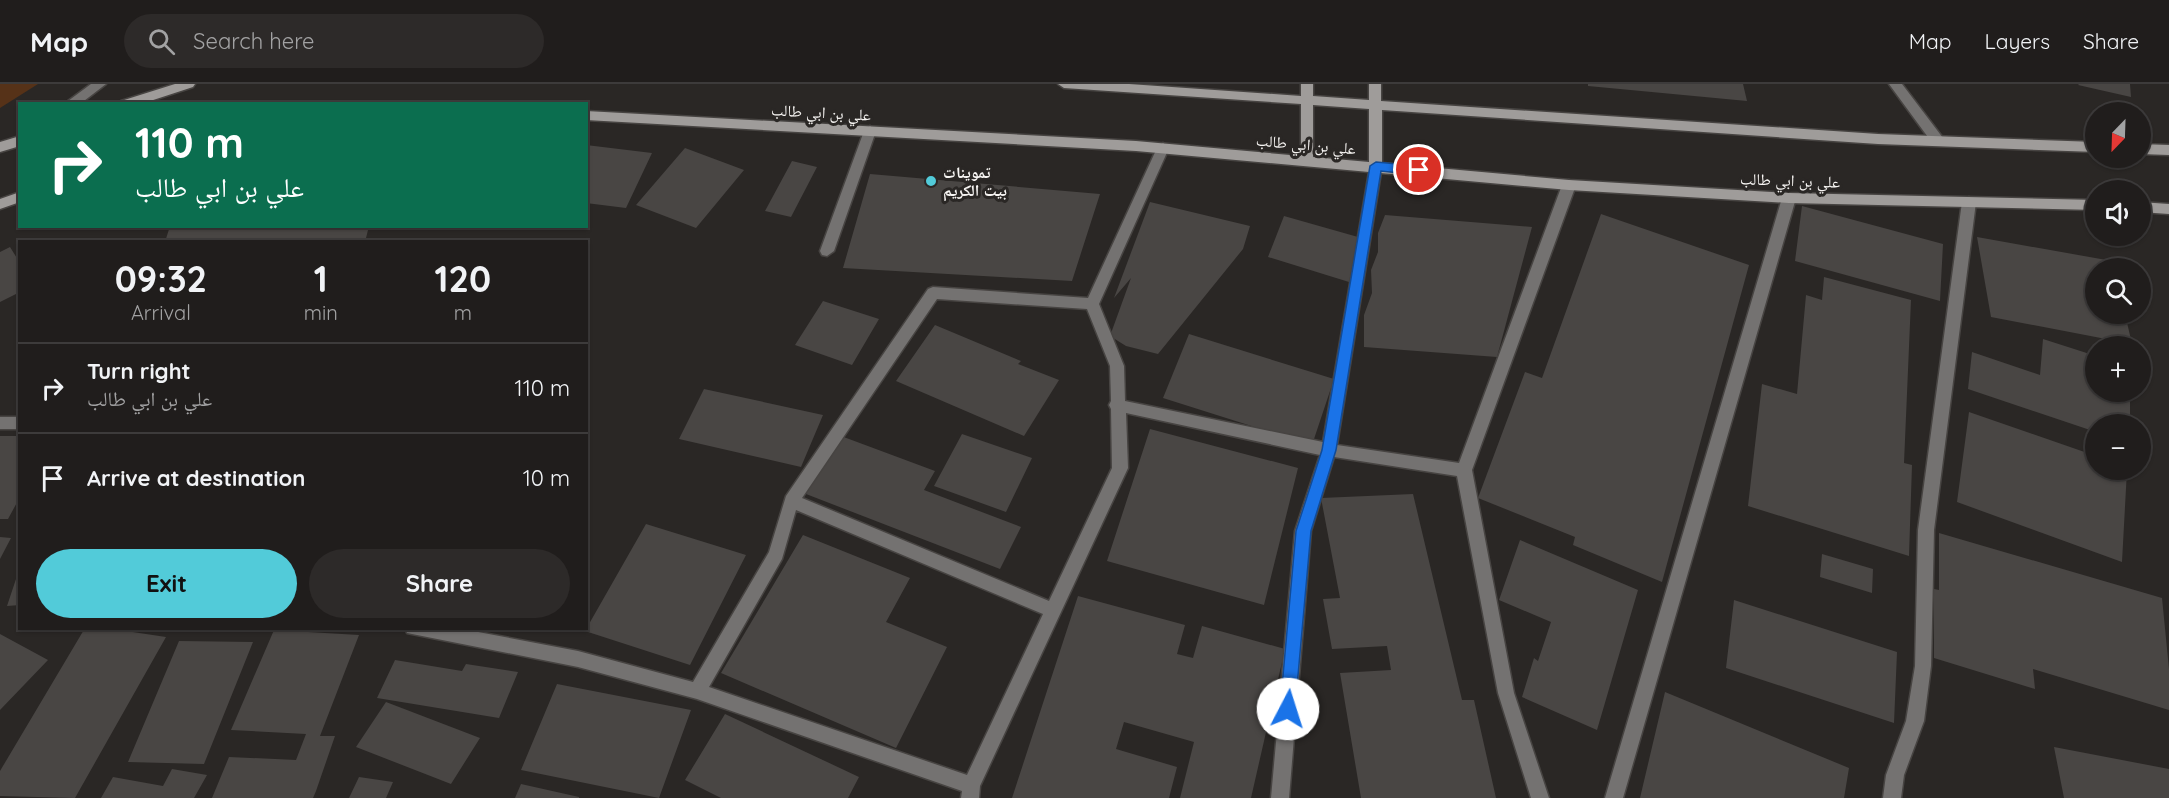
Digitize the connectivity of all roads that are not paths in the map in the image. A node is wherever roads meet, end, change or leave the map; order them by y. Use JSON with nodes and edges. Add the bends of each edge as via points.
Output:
{"nodes":[{"id":1,"x":100,"y":84,"type":"edge"},
{"id":2,"x":189,"y":84,"type":"edge"},
{"id":3,"x":1064,"y":84,"type":"edge"},
{"id":4,"x":1307,"y":84,"type":"edge"},
{"id":5,"x":1375,"y":84,"type":"edge"},
{"id":6,"x":1895,"y":84,"type":"edge"},
{"id":7,"x":1307,"y":100,"type":"junction"},
{"id":8,"x":73,"y":102,"type":"edge"},
{"id":9,"x":131,"y":102,"type":"edge"},
{"id":10,"x":1375,"y":105,"type":"junction"},
{"id":11,"x":588,"y":115,"type":"edge"},
{"id":12,"x":870,"y":131,"type":"junction"},
{"id":13,"x":18,"y":140,"type":"edge"},
{"id":14,"x":1938,"y":141,"type":"junction"},
{"id":15,"x":3,"y":146,"type":"edge"},
{"id":16,"x":2085,"y":147,"type":"edge"},
{"id":17,"x":1163,"y":148,"type":"junction"},
{"id":18,"x":2151,"y":149,"type":"edge"},
{"id":19,"x":2169,"y":150,"type":"edge"},
{"id":20,"x":1307,"y":160,"type":"junction"},
{"id":21,"x":1376,"y":166,"type":"junction"},
{"id":22,"x":1569,"y":185,"type":"junction"},
{"id":23,"x":18,"y":198,"type":"edge"},
{"id":24,"x":1789,"y":198,"type":"junction"},
{"id":25,"x":1969,"y":202,"type":"junction"},
{"id":26,"x":0,"y":204,"type":"edge"},
{"id":27,"x":2085,"y":205,"type":"edge"},
{"id":28,"x":2151,"y":207,"type":"edge"},
{"id":29,"x":2169,"y":208,"type":"edge"},
{"id":30,"x":827,"y":251,"type":"dead end"},
{"id":31,"x":1092,"y":304,"type":"junction"},
{"id":32,"x":1116,"y":405,"type":"junction"},
{"id":33,"x":0,"y":423,"type":"edge"},
{"id":34,"x":18,"y":423,"type":"edge"},
{"id":35,"x":1329,"y":450,"type":"junction"},
{"id":36,"x":1464,"y":470,"type":"junction"},
{"id":37,"x":791,"y":501,"type":"junction"},
{"id":38,"x":1052,"y":610,"type":"junction"},
{"id":39,"x":423,"y":630,"type":"edge"},
{"id":40,"x":697,"y":691,"type":"junction"},
{"id":41,"x":971,"y":792,"type":"edge"},
{"id":42,"x":1280,"y":798,"type":"edge"},
{"id":43,"x":1540,"y":798,"type":"edge"},
{"id":44,"x":1614,"y":798,"type":"edge"},
{"id":45,"x":1892,"y":798,"type":"edge"}],
"edges":[{"from":1,"to":8,"type":"street"},
{"from":2,"to":9,"type":"main road"},
{"from":3,"to":7,"type":"main road"},
{"from":4,"to":7,"type":"main road"},
{"from":5,"to":10,"type":"main road"},
{"from":6,"to":14,"type":"street"},
{"from":7,"to":10,"type":"main road"},
{"from":7,"to":20,"type":"main road"},
{"from":10,"to":14,"type":"main road"},
{"from":10,"to":21,"type":"main road"},
{"from":11,"to":12,"type":"main road","name":"علي بن ابي طالب"},
{"from":12,"to":17,"type":"main road","name":"علي بن ابي طالب"},
{"from":12,"to":30,"type":"street"},
{"from":13,"to":15,"type":"main road"},
{"from":14,"to":16,"type":"main road"},
{"from":17,"to":20,"type":"main road","name":"علي بن ابي طالب"},
{"from":17,"to":31,"type":"street"},
{"from":18,"to":19,"type":"main road"},
{"from":20,"to":21,"type":"main road","name":"علي بن ابي طالب"},
{"from":21,"to":22,"type":"main road","name":"علي بن ابي طالب"},
{"from":21,"to":35,"type":"street"},
{"from":22,"to":24,"type":"main road","name":"علي بن ابي طالب"},
{"from":22,"to":36,"type":"street"},
{"from":23,"to":26,"type":"main road"},
{"from":24,"to":25,"type":"main road","name":"علي بن ابي طالب"},
{"from":24,"to":44,"type":"street"},
{"from":25,"to":27,"type":"main road","name":"علي بن ابي طالب"},
{"from":25,"to":45,"type":"street","via":[[1926,530],[1923,666],[1916,721],[1895,775]]},
{"from":28,"to":29,"type":"main road"},
{"from":31,"to":32,"type":"street","via":[[1117,366]]},
{"from":31,"to":37,"type":"street","via":[[933,293]]},
{"from":32,"to":35,"type":"street"},
{"from":32,"to":38,"type":"street","via":[[1120,468]]},
{"from":33,"to":34,"type":"street"},
{"from":35,"to":36,"type":"street"},
{"from":35,"to":42,"type":"street","via":[[1304,531]]},
{"from":36,"to":43,"type":"street","via":[[1506,693]]},
{"from":37,"to":38,"type":"street"},
{"from":37,"to":40,"type":"street","via":[[776,554]]},
{"from":38,"to":41,"type":"street"},
{"from":39,"to":40,"type":"street","via":[[578,659]]},
{"from":40,"to":41,"type":"street"}]}
